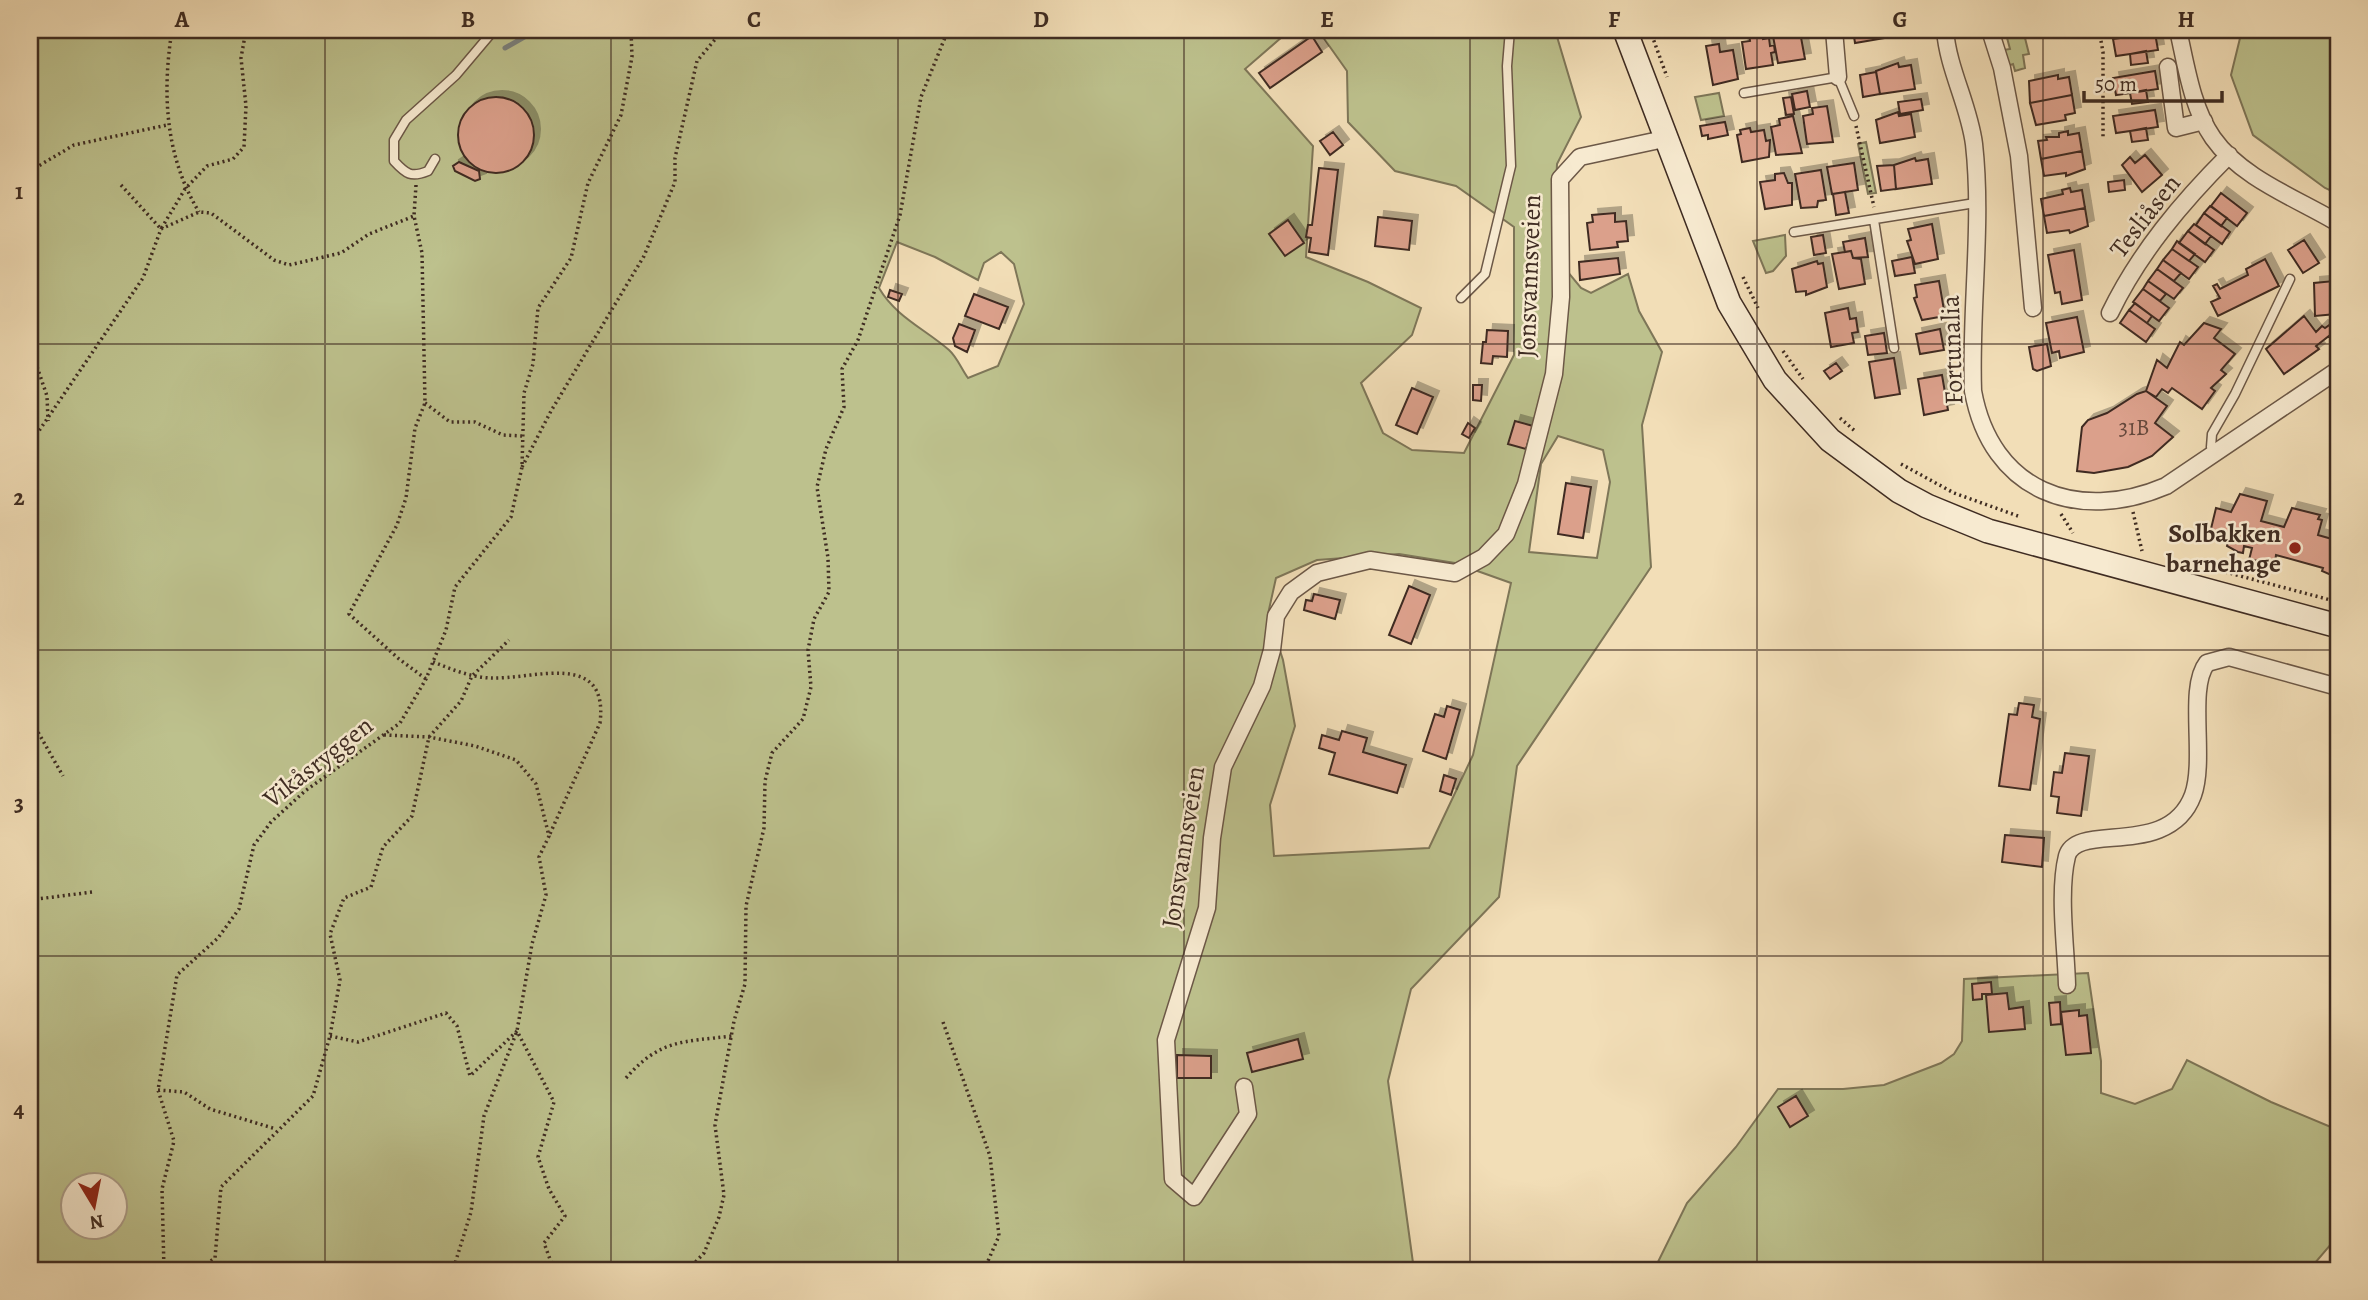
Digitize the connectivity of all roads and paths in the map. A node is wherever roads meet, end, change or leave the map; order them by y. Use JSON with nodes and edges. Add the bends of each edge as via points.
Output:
{"nodes":[{"id":1,"x":40,"y":30,"type":"edge"},
{"id":2,"x":172,"y":30,"type":"edge"},
{"id":3,"x":246,"y":30,"type":"edge"},
{"id":4,"x":494,"y":30,"type":"edge"},
{"id":5,"x":631,"y":30,"type":"edge"},
{"id":6,"x":723,"y":30,"type":"edge"},
{"id":7,"x":948,"y":30,"type":"edge"},
{"id":8,"x":1510,"y":30,"type":"edge"},
{"id":9,"x":1625,"y":30,"type":"edge"},
{"id":10,"x":1650,"y":30,"type":"edge"},
{"id":11,"x":1834,"y":30,"type":"edge"},
{"id":12,"x":1945,"y":30,"type":"edge"},
{"id":13,"x":1990,"y":30,"type":"edge"},
{"id":14,"x":2099,"y":30,"type":"edge"},
{"id":15,"x":2178,"y":30,"type":"edge"},
{"id":16,"x":30,"y":55,"type":"edge"},
{"id":17,"x":2168,"y":67,"type":"dead end"},
{"id":18,"x":1838,"y":76,"type":"junction"},
{"id":19,"x":1669,"y":82,"type":"dead end"},
{"id":20,"x":1744,"y":93,"type":"dead end"},
{"id":21,"x":1854,"y":116,"type":"joint"},
{"id":22,"x":2204,"y":121,"type":"junction"},
{"id":23,"x":167,"y":125,"type":"junction"},
{"id":24,"x":2103,"y":138,"type":"dead end"},
{"id":25,"x":1664,"y":139,"type":"junction"},
{"id":26,"x":2229,"y":155,"type":"junction"},
{"id":27,"x":435,"y":159,"type":"dead end"},
{"id":28,"x":30,"y":171,"type":"edge"},
{"id":29,"x":416,"y":176,"type":"junction"},
{"id":30,"x":121,"y":185,"type":"dead end"},
{"id":31,"x":185,"y":189,"type":"junction"},
{"id":32,"x":1975,"y":203,"type":"junction"},
{"id":33,"x":199,"y":212,"type":"junction"},
{"id":34,"x":414,"y":216,"type":"junction"},
{"id":35,"x":1874,"y":220,"type":"junction"},
{"id":36,"x":2338,"y":223,"type":"edge"},
{"id":37,"x":162,"y":229,"type":"junction"},
{"id":38,"x":1794,"y":232,"type":"dead end"},
{"id":39,"x":1738,"y":267,"type":"dead end"},
{"id":40,"x":2290,"y":279,"type":"dead end"},
{"id":41,"x":1461,"y":298,"type":"dead end"},
{"id":42,"x":2033,"y":308,"type":"dead end"},
{"id":43,"x":2110,"y":313,"type":"dead end"},
{"id":44,"x":1761,"y":314,"type":"dead end"},
{"id":45,"x":1776,"y":341,"type":"dead end"},
{"id":46,"x":30,"y":346,"type":"edge"},
{"id":47,"x":1894,"y":348,"type":"dead end"},
{"id":48,"x":2338,"y":371,"type":"edge"},
{"id":49,"x":1804,"y":380,"type":"dead end"},
{"id":50,"x":425,"y":403,"type":"junction"},
{"id":51,"x":1836,"y":414,"type":"dead end"},
{"id":52,"x":48,"y":421,"type":"junction"},
{"id":53,"x":1860,"y":435,"type":"dead end"},
{"id":54,"x":523,"y":436,"type":"junction"},
{"id":55,"x":30,"y":444,"type":"edge"},
{"id":56,"x":2216,"y":453,"type":"junction"},
{"id":57,"x":1899,"y":463,"type":"dead end"},
{"id":58,"x":522,"y":467,"type":"junction"},
{"id":59,"x":2130,"y":498,"type":"junction"},
{"id":60,"x":2055,"y":506,"type":"dead end"},
{"id":61,"x":2025,"y":518,"type":"dead end"},
{"id":62,"x":2061,"y":529,"type":"dead end"},
{"id":63,"x":2073,"y":533,"type":"junction"},
{"id":64,"x":2085,"y":536,"type":"dead end"},
{"id":65,"x":2130,"y":548,"type":"dead end"},
{"id":66,"x":2142,"y":551,"type":"junction"},
{"id":67,"x":2154,"y":554,"type":"dead end"},
{"id":68,"x":2179,"y":560,"type":"dead end"},
{"id":69,"x":2338,"y":602,"type":"edge"},
{"id":70,"x":2338,"y":626,"type":"edge"},
{"id":71,"x":509,"y":640,"type":"dead end"},
{"id":72,"x":433,"y":662,"type":"junction"},
{"id":73,"x":472,"y":676,"type":"junction"},
{"id":74,"x":426,"y":679,"type":"junction"},
{"id":75,"x":2338,"y":687,"type":"edge"},
{"id":76,"x":30,"y":718,"type":"edge"},
{"id":77,"x":384,"y":735,"type":"junction"},
{"id":78,"x":429,"y":737,"type":"junction"},
{"id":79,"x":63,"y":776,"type":"dead end"},
{"id":80,"x":549,"y":836,"type":"junction"},
{"id":81,"x":92,"y":892,"type":"dead end"},
{"id":82,"x":30,"y":900,"type":"edge"},
{"id":83,"x":2067,"y":985,"type":"dead end"},
{"id":84,"x":943,"y":1022,"type":"dead end"},
{"id":85,"x":517,"y":1031,"type":"junction"},
{"id":86,"x":330,"y":1036,"type":"junction"},
{"id":87,"x":732,"y":1036,"type":"junction"},
{"id":88,"x":626,"y":1078,"type":"dead end"},
{"id":89,"x":1244,"y":1087,"type":"dead end"},
{"id":90,"x":158,"y":1090,"type":"junction"},
{"id":91,"x":276,"y":1129,"type":"junction"},
{"id":92,"x":164,"y":1270,"type":"edge"},
{"id":93,"x":197,"y":1270,"type":"edge"},
{"id":94,"x":453,"y":1270,"type":"edge"},
{"id":95,"x":554,"y":1270,"type":"edge"},
{"id":96,"x":688,"y":1270,"type":"edge"},
{"id":97,"x":984,"y":1270,"type":"edge"}],
"edges":[{"from":1,"to":16,"type":"path"},
{"from":2,"to":23,"type":"path","via":[[164,89]]},
{"from":3,"to":31,"type":"path","via":[[241,58],[244,147],[233,159],[208,166]]},
{"from":4,"to":29,"type":"lane","via":[[456,75],[407,120],[394,140],[394,161],[405,174]]},
{"from":5,"to":54,"type":"path","via":[[632,57],[621,115],[588,183],[571,258],[538,308],[533,364],[524,393]]},
{"from":6,"to":58,"type":"path","via":[[697,61],[675,158],[675,182],[644,257]]},
{"from":7,"to":87,"type":"path","via":[[921,97],[900,215],[858,340],[842,369],[844,407],[817,486],[829,592],[814,620],[808,650],[811,687],[803,719],[772,753],[765,781],[764,828],[747,906],[745,984]]},
{"from":8,"to":41,"type":"lane","name":"Jonsvannsveien","via":[[1511,166],[1485,274]]},
{"from":9,"to":25,"type":"main road"},
{"from":10,"to":19,"type":"path"},
{"from":11,"to":18,"type":"street"},
{"from":12,"to":32,"type":"street","name":"Fortunalia","via":[[1972,129]]},
{"from":13,"to":42,"type":"street","via":[[2017,142]]},
{"from":14,"to":24,"type":"path"},
{"from":15,"to":22,"type":"street"},
{"from":17,"to":22,"type":"street","via":[[2176,128]]},
{"from":18,"to":20,"type":"lane"},
{"from":18,"to":21,"type":"lane"},
{"from":21,"to":35,"type":"path"},
{"from":22,"to":26,"type":"street"},
{"from":23,"to":28,"type":"path","via":[[74,145]]},
{"from":23,"to":31,"type":"path"},
{"from":25,"to":70,"type":"main road","via":[[1716,274],[1757,353],[1807,418],[1873,474],[1927,506],[1988,531]]},
{"from":25,"to":89,"type":"street","name":"Jonsvannsveien","via":[[1580,157],[1560,179],[1561,297],[1554,373],[1526,484],[1506,534],[1484,557],[1455,573],[1370,560],[1317,573],[1291,592],[1276,615],[1262,686],[1223,767],[1207,908],[1166,1040],[1173,1179],[1194,1197],[1248,1114]]},
{"from":26,"to":36,"type":"street"},
{"from":26,"to":43,"type":"street","name":"Tesliåsen","via":[[2190,194],[2127,278]]},
{"from":27,"to":29,"type":"lane","via":[[428,171]]},
{"from":29,"to":34,"type":"path"},
{"from":30,"to":37,"type":"path"},
{"from":31,"to":33,"type":"path"},
{"from":31,"to":37,"type":"path"},
{"from":32,"to":35,"type":"lane"},
{"from":32,"to":59,"type":"street","name":"Fortunalia","via":[[1973,391],[1991,445],[2009,468],[2051,495],[2083,501]]},
{"from":33,"to":34,"type":"path","via":[[211,212],[274,260],[289,265],[341,253],[369,234]]},
{"from":33,"to":37,"type":"path"},
{"from":34,"to":50,"type":"path","via":[[422,253]]},
{"from":35,"to":38,"type":"lane"},
{"from":35,"to":47,"type":"lane"},
{"from":37,"to":52,"type":"path","via":[[143,278]]},
{"from":39,"to":44,"type":"path"},
{"from":40,"to":56,"type":"lane","via":[[2212,434],[2211,447]]},
{"from":45,"to":49,"type":"path"},
{"from":46,"to":52,"type":"path","via":[[47,397]]},
{"from":48,"to":56,"type":"street","name":"Fortunalia"},
{"from":50,"to":54,"type":"path","via":[[450,422],[475,422],[503,435]]},
{"from":50,"to":74,"type":"path","via":[[415,428],[406,498],[397,525],[349,614]]},
{"from":51,"to":53,"type":"path"},
{"from":52,"to":55,"type":"path"},
{"from":54,"to":58,"type":"path"},
{"from":56,"to":59,"type":"street","name":"Fortunalia","via":[[2166,486]]},
{"from":57,"to":61,"type":"path","via":[[1954,493]]},
{"from":58,"to":72,"type":"path","name":"Vikåsryggen","via":[[511,517],[455,587]]},
{"from":59,"to":66,"type":"path"},
{"from":60,"to":63,"type":"path"},
{"from":62,"to":63,"type":"path"},
{"from":63,"to":64,"type":"path"},
{"from":65,"to":66,"type":"path"},
{"from":66,"to":67,"type":"path"},
{"from":68,"to":69,"type":"path"},
{"from":71,"to":73,"type":"path"},
{"from":72,"to":73,"type":"path"},
{"from":72,"to":74,"type":"path","name":"Vikåsryggen"},
{"from":73,"to":78,"type":"path","via":[[461,701]]},
{"from":73,"to":80,"type":"path","via":[[572,674],[598,691],[600,723]]},
{"from":74,"to":77,"type":"path","name":"Vikåsryggen","via":[[400,723]]},
{"from":75,"to":83,"type":"street","via":[[2236,658],[2221,657],[2207,663],[2199,680],[2196,783],[2182,814],[2154,832],[2086,840],[2067,855]]},
{"from":76,"to":79,"type":"path"},
{"from":77,"to":78,"type":"path"},
{"from":77,"to":90,"type":"path","name":"Vikåsryggen","via":[[305,791],[254,845],[239,909],[218,939],[177,975]]},
{"from":78,"to":80,"type":"path","via":[[516,760],[536,783]]},
{"from":78,"to":86,"type":"path","via":[[412,816],[383,847],[371,887],[344,898],[330,934],[340,980]]},
{"from":80,"to":85,"type":"path","via":[[539,857],[546,895]]},
{"from":81,"to":82,"type":"path"},
{"from":84,"to":97,"type":"path","via":[[989,1156],[999,1236]]},
{"from":85,"to":86,"type":"path","via":[[470,1076],[457,1026],[446,1013],[358,1042]]},
{"from":85,"to":94,"type":"path","via":[[484,1116],[471,1212]]},
{"from":85,"to":95,"type":"path","via":[[554,1102],[538,1157],[565,1216],[544,1242]]},
{"from":86,"to":91,"type":"path","via":[[313,1096]]},
{"from":87,"to":88,"type":"path","via":[[673,1043],[644,1057]]},
{"from":87,"to":96,"type":"path","via":[[715,1125],[724,1195],[704,1253]]},
{"from":90,"to":91,"type":"path","via":[[184,1092],[210,1109]]},
{"from":90,"to":92,"type":"path","name":"Vikåsryggen","via":[[173,1141],[162,1189]]},
{"from":91,"to":93,"type":"path","via":[[221,1187],[215,1258]]}]}
